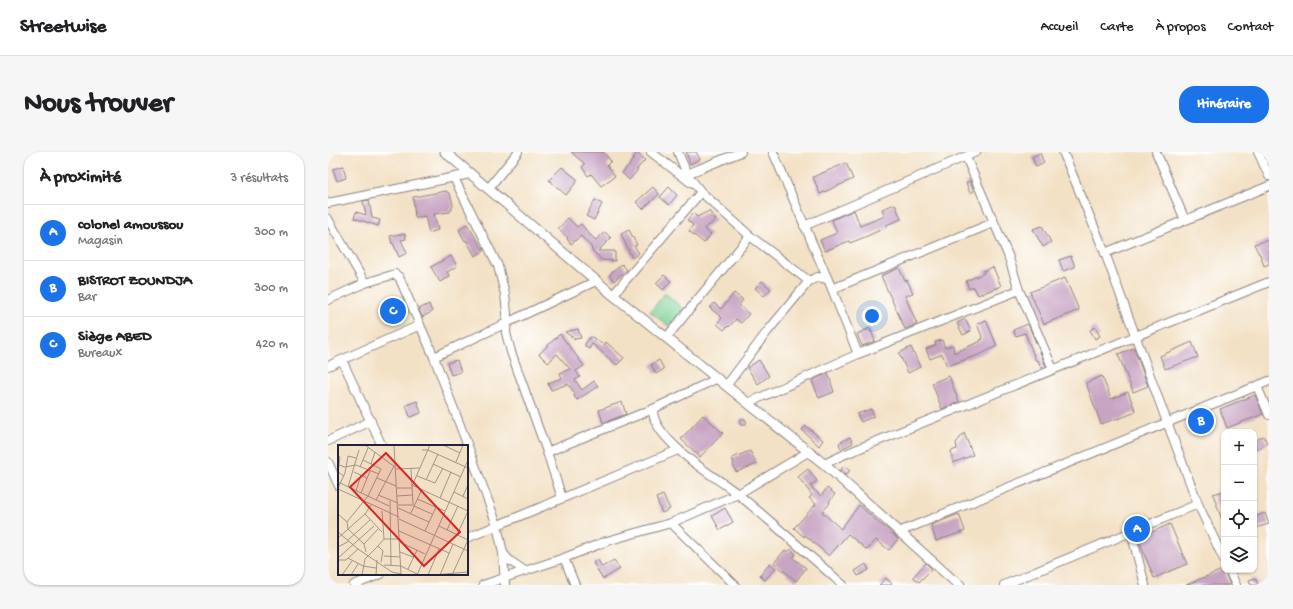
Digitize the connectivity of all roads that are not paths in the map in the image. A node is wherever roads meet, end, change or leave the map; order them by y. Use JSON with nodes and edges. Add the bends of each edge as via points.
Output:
{"nodes":[{"id":1,"x":445,"y":152,"type":"edge"},
{"id":2,"x":518,"y":152,"type":"edge"},
{"id":3,"x":651,"y":152,"type":"edge"},
{"id":4,"x":678,"y":152,"type":"edge"},
{"id":5,"x":741,"y":152,"type":"edge"},
{"id":6,"x":773,"y":152,"type":"edge"},
{"id":7,"x":976,"y":152,"type":"edge"},
{"id":8,"x":1063,"y":152,"type":"edge"},
{"id":9,"x":1156,"y":152,"type":"edge"},
{"id":10,"x":1258,"y":152,"type":"edge"},
{"id":11,"x":966,"y":157,"type":"junction"},
{"id":12,"x":470,"y":174,"type":"junction"},
{"id":13,"x":687,"y":174,"type":"junction"},
{"id":14,"x":1269,"y":176,"type":"edge"},
{"id":15,"x":454,"y":178,"type":"junction"},
{"id":16,"x":694,"y":184,"type":"junction"},
{"id":17,"x":1269,"y":186,"type":"edge"},
{"id":18,"x":488,"y":189,"type":"junction"},
{"id":19,"x":701,"y":192,"type":"junction"},
{"id":20,"x":328,"y":203,"type":"edge"},
{"id":21,"x":328,"y":219,"type":"edge"},
{"id":22,"x":1185,"y":220,"type":"junction"},
{"id":23,"x":993,"y":223,"type":"junction"},
{"id":24,"x":804,"y":226,"type":"junction"},
{"id":25,"x":750,"y":236,"type":"junction"},
{"id":26,"x":1105,"y":253,"type":"junction"},
{"id":27,"x":827,"y":279,"type":"junction"},
{"id":28,"x":596,"y":281,"type":"junction"},
{"id":29,"x":809,"y":281,"type":"junction"},
{"id":30,"x":1269,"y":282,"type":"edge"},
{"id":31,"x":365,"y":283,"type":"junction"},
{"id":32,"x":832,"y":289,"type":"junction"},
{"id":33,"x":1019,"y":290,"type":"junction"},
{"id":34,"x":613,"y":295,"type":"junction"},
{"id":35,"x":328,"y":300,"type":"edge"},
{"id":36,"x":506,"y":324,"type":"junction"},
{"id":37,"x":420,"y":326,"type":"junction"},
{"id":38,"x":1135,"y":335,"type":"junction"},
{"id":39,"x":666,"y":338,"type":"junction"},
{"id":40,"x":858,"y":354,"type":"junction"},
{"id":41,"x":434,"y":357,"type":"junction"},
{"id":42,"x":342,"y":360,"type":"junction"},
{"id":43,"x":328,"y":366,"type":"edge"},
{"id":44,"x":1053,"y":369,"type":"junction"},
{"id":45,"x":716,"y":379,"type":"junction"},
{"id":46,"x":1269,"y":381,"type":"edge"},
{"id":47,"x":726,"y":386,"type":"junction"},
{"id":48,"x":1257,"y":386,"type":"junction"},
{"id":49,"x":748,"y":403,"type":"junction"},
{"id":50,"x":653,"y":409,"type":"junction"},
{"id":51,"x":1269,"y":415,"type":"edge"},
{"id":52,"x":371,"y":421,"type":"junction"},
{"id":53,"x":1167,"y":422,"type":"junction"},
{"id":54,"x":328,"y":441,"type":"edge"},
{"id":55,"x":382,"y":445,"type":"edge"},
{"id":56,"x":467,"y":445,"type":"edge"},
{"id":57,"x":468,"y":446,"type":"edge"},
{"id":58,"x":678,"y":450,"type":"junction"},
{"id":59,"x":547,"y":452,"type":"junction"},
{"id":60,"x":808,"y":452,"type":"junction"},
{"id":61,"x":328,"y":462,"type":"edge"},
{"id":62,"x":824,"y":464,"type":"junction"},
{"id":63,"x":338,"y":484,"type":"edge"},
{"id":64,"x":738,"y":494,"type":"junction"},
{"id":65,"x":562,"y":498,"type":"junction"},
{"id":66,"x":1198,"y":504,"type":"junction"},
{"id":67,"x":671,"y":523,"type":"junction"},
{"id":68,"x":497,"y":525,"type":"junction"},
{"id":69,"x":899,"y":532,"type":"junction"},
{"id":70,"x":1131,"y":532,"type":"junction"},
{"id":71,"x":468,"y":538,"type":"edge"},
{"id":72,"x":503,"y":553,"type":"junction"},
{"id":73,"x":1221,"y":554,"type":"edge"},
{"id":74,"x":564,"y":558,"type":"junction"},
{"id":75,"x":525,"y":571,"type":"junction"},
{"id":76,"x":1230,"y":573,"type":"edge"},
{"id":77,"x":379,"y":575,"type":"edge"},
{"id":78,"x":504,"y":582,"type":"edge"},
{"id":79,"x":954,"y":583,"type":"edge"},
{"id":80,"x":354,"y":585,"type":"edge"},
{"id":81,"x":483,"y":585,"type":"edge"},
{"id":82,"x":574,"y":585,"type":"edge"},
{"id":83,"x":735,"y":585,"type":"edge"},
{"id":84,"x":843,"y":585,"type":"edge"},
{"id":85,"x":1004,"y":585,"type":"edge"},
{"id":86,"x":1146,"y":585,"type":"edge"},
{"id":87,"x":1236,"y":585,"type":"edge"}],
"edges":[{"from":1,"to":12,"type":"street"},
{"from":2,"to":18,"type":"street"},
{"from":3,"to":16,"type":"street"},
{"from":4,"to":13,"type":"street"},
{"from":5,"to":13,"type":"street"},
{"from":6,"to":24,"type":"street"},
{"from":7,"to":11,"type":"street"},
{"from":8,"to":26,"type":"street"},
{"from":9,"to":22,"type":"street"},
{"from":10,"to":14,"type":"street"},
{"from":11,"to":23,"type":"street"},
{"from":11,"to":24,"type":"street"},
{"from":12,"to":15,"type":"street"},
{"from":12,"to":18,"type":"street"},
{"from":13,"to":16,"type":"street"},
{"from":15,"to":20,"type":"street"},
{"from":15,"to":36,"type":"street","via":[[498,266],[505,294]]},
{"from":16,"to":19,"type":"street"},
{"from":17,"to":22,"type":"street"},
{"from":18,"to":28,"type":"street"},
{"from":19,"to":25,"type":"street"},
{"from":19,"to":34,"type":"street"},
{"from":21,"to":31,"type":"street"},
{"from":22,"to":26,"type":"street"},
{"from":23,"to":32,"type":"street"},
{"from":23,"to":33,"type":"street","via":[[1008,255]]},
{"from":24,"to":27,"type":"street"},
{"from":25,"to":29,"type":"street"},
{"from":25,"to":39,"type":"street"},
{"from":26,"to":38,"type":"street"},
{"from":27,"to":29,"type":"street","via":[[818,277]]},
{"from":27,"to":32,"type":"street"},
{"from":28,"to":34,"type":"street"},
{"from":28,"to":36,"type":"street"},
{"from":29,"to":47,"type":"street"},
{"from":30,"to":38,"type":"street"},
{"from":31,"to":35,"type":"street"},
{"from":31,"to":37,"type":"street","via":[[395,274],[399,277]]},
{"from":32,"to":40,"type":"street"},
{"from":33,"to":40,"type":"street"},
{"from":33,"to":44,"type":"street"},
{"from":34,"to":39,"type":"street"},
{"from":36,"to":41,"type":"street"},
{"from":36,"to":59,"type":"street","via":[[511,352]]},
{"from":37,"to":41,"type":"street"},
{"from":37,"to":42,"type":"street"},
{"from":38,"to":44,"type":"street"},
{"from":38,"to":53,"type":"street"},
{"from":39,"to":45,"type":"street"},
{"from":40,"to":49,"type":"street"},
{"from":41,"to":56,"type":"street"},
{"from":42,"to":43,"type":"street"},
{"from":42,"to":52,"type":"street"},
{"from":44,"to":62,"type":"street"},
{"from":45,"to":47,"type":"street"},
{"from":45,"to":50,"type":"street"},
{"from":46,"to":48,"type":"street"},
{"from":47,"to":49,"type":"street"},
{"from":48,"to":51,"type":"street"},
{"from":48,"to":53,"type":"street"},
{"from":49,"to":60,"type":"street"},
{"from":50,"to":58,"type":"street","via":[[655,422]]},
{"from":50,"to":59,"type":"street"},
{"from":52,"to":54,"type":"street"},
{"from":52,"to":55,"type":"street"},
{"from":53,"to":66,"type":"street"},
{"from":53,"to":69,"type":"street"},
{"from":57,"to":68,"type":"street"},
{"from":58,"to":64,"type":"street"},
{"from":58,"to":65,"type":"street"},
{"from":59,"to":65,"type":"street"},
{"from":60,"to":62,"type":"street"},
{"from":60,"to":64,"type":"street"},
{"from":61,"to":63,"type":"street"},
{"from":62,"to":69,"type":"street"},
{"from":64,"to":67,"type":"street"},
{"from":64,"to":84,"type":"street"},
{"from":65,"to":68,"type":"street"},
{"from":66,"to":70,"type":"street"},
{"from":66,"to":73,"type":"street"},
{"from":67,"to":74,"type":"street","via":[[607,541]]},
{"from":67,"to":83,"type":"street"},
{"from":68,"to":71,"type":"street"},
{"from":68,"to":72,"type":"street"},
{"from":69,"to":79,"type":"street"},
{"from":70,"to":85,"type":"street"},
{"from":70,"to":86,"type":"street"},
{"from":72,"to":75,"type":"street"},
{"from":72,"to":78,"type":"street"},
{"from":74,"to":75,"type":"street"},
{"from":74,"to":82,"type":"street"},
{"from":75,"to":78,"type":"street"},
{"from":76,"to":87,"type":"street"},
{"from":77,"to":80,"type":"street"},
{"from":78,"to":81,"type":"street"}]}
